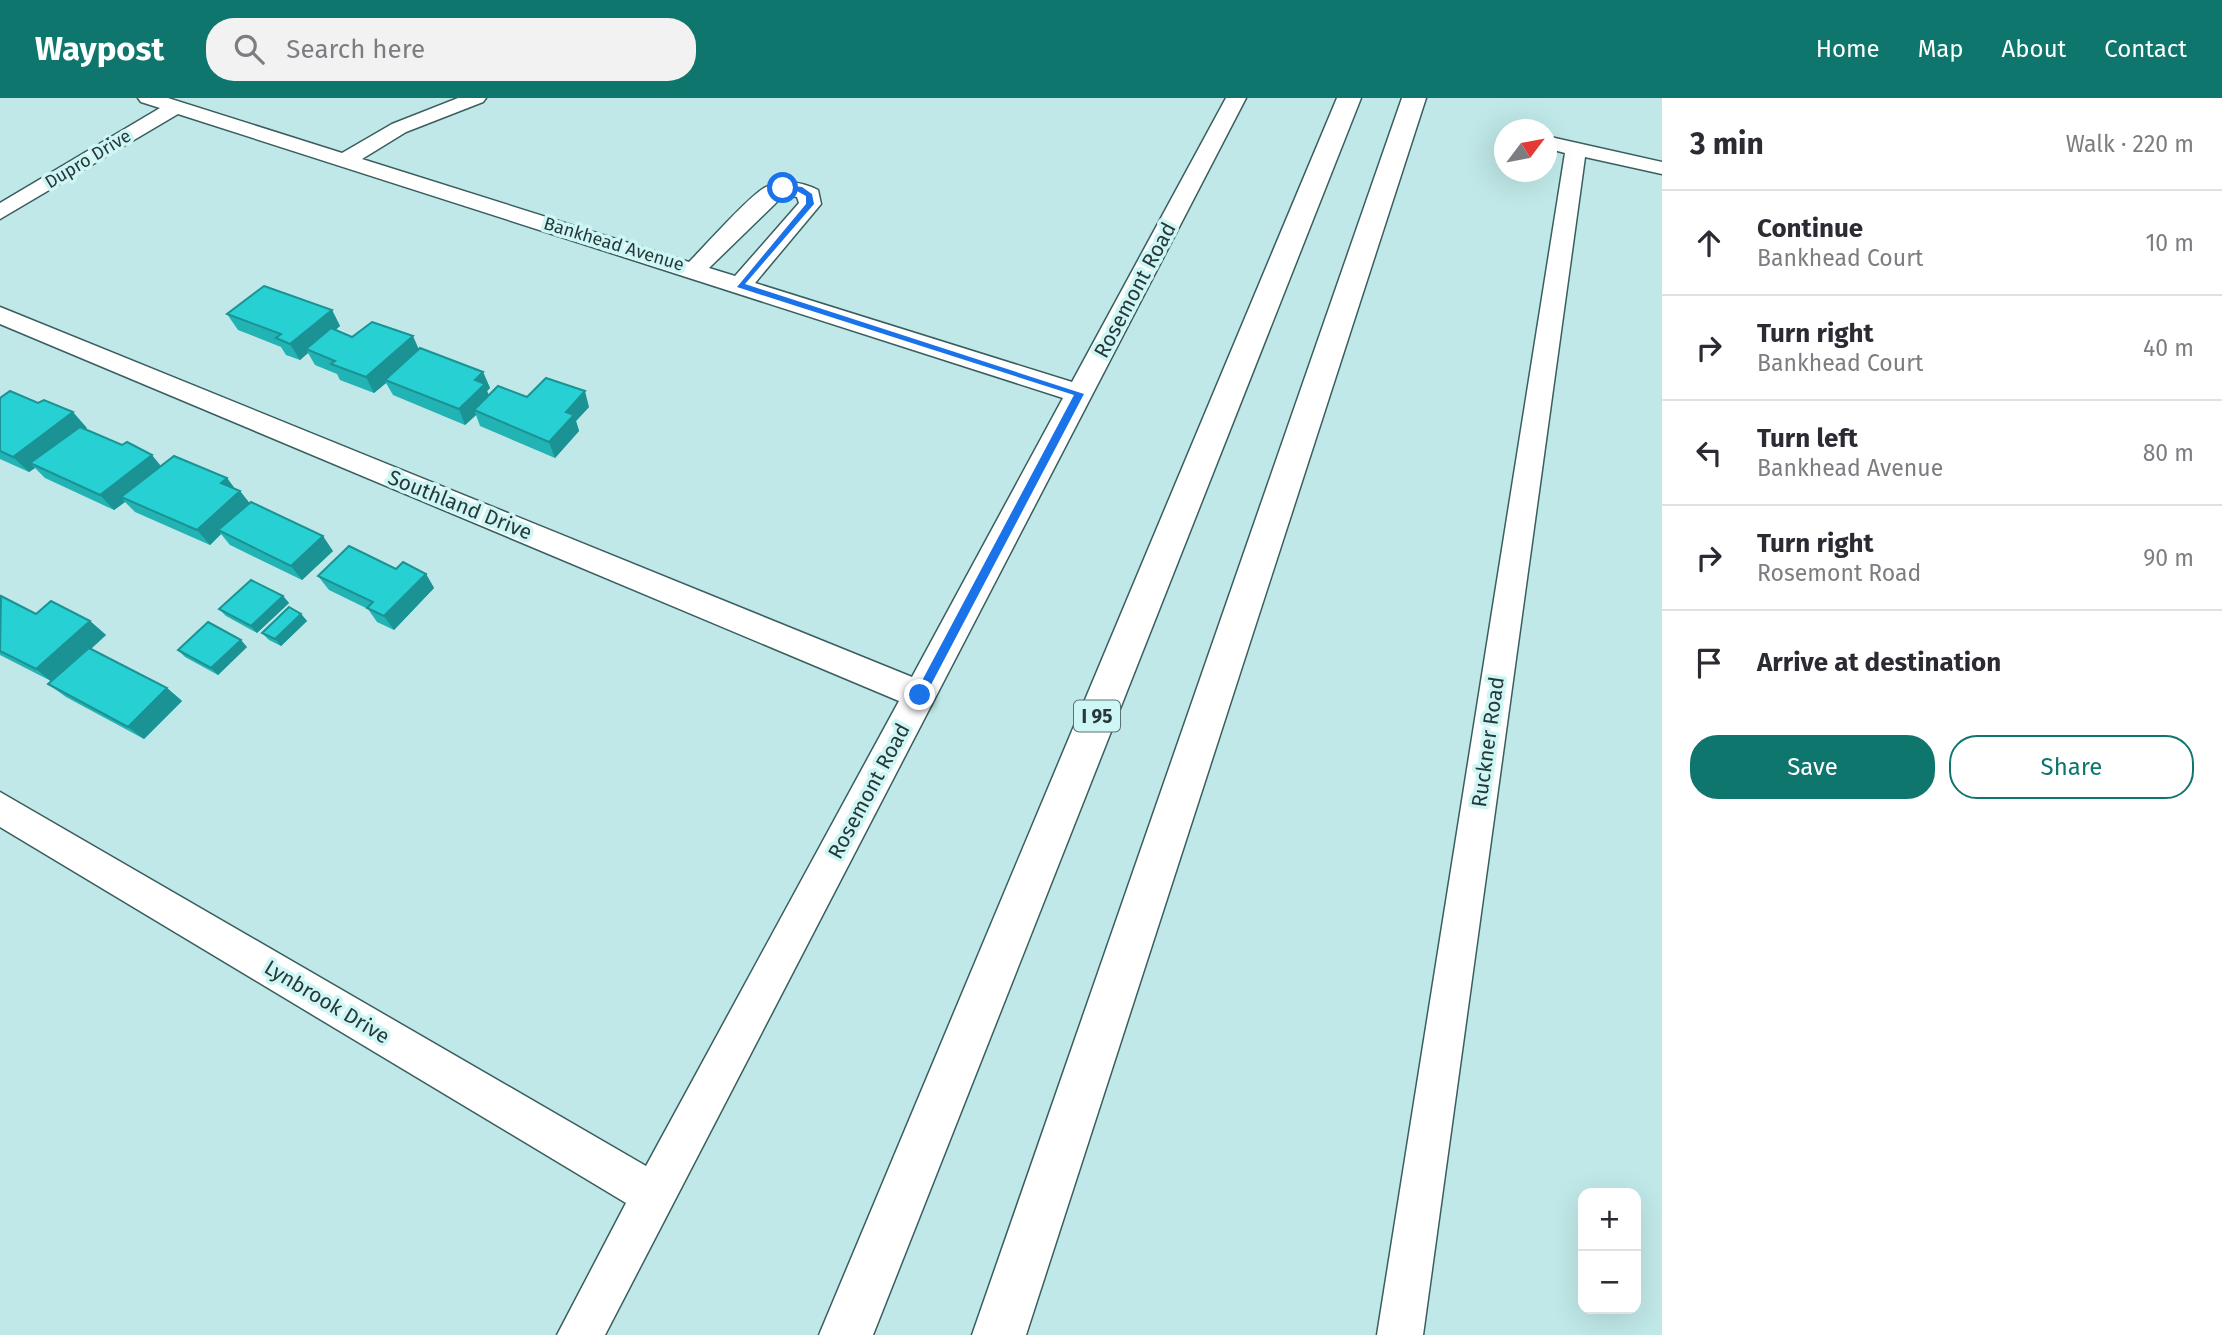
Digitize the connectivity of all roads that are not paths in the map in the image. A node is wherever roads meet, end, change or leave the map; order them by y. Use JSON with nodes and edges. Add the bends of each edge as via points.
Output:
{"nodes":[{"id":1,"x":148,"y":98,"type":"edge"},
{"id":2,"x":476,"y":98,"type":"edge"},
{"id":3,"x":1236,"y":98,"type":"edge"},
{"id":4,"x":1349,"y":98,"type":"edge"},
{"id":5,"x":1414,"y":98,"type":"edge"},
{"id":6,"x":176,"y":107,"type":"junction"},
{"id":7,"x":1561,"y":146,"type":"edge"},
{"id":8,"x":345,"y":160,"type":"junction"},
{"id":9,"x":1662,"y":168,"type":"edge"},
{"id":10,"x":0,"y":212,"type":"edge"},
{"id":11,"x":695,"y":270,"type":"junction"},
{"id":12,"x":740,"y":285,"type":"junction"},
{"id":13,"x":0,"y":315,"type":"edge"},
{"id":14,"x":1079,"y":394,"type":"junction"},
{"id":15,"x":920,"y":695,"type":"junction"},
{"id":16,"x":0,"y":808,"type":"edge"},
{"id":17,"x":654,"y":1196,"type":"junction"},
{"id":18,"x":580,"y":1335,"type":"edge"},
{"id":19,"x":846,"y":1335,"type":"edge"},
{"id":20,"x":999,"y":1335,"type":"edge"},
{"id":21,"x":1400,"y":1335,"type":"edge"}],
"edges":[{"from":1,"to":6,"type":"street","name":"Bankhead Avenue"},
{"from":2,"to":8,"type":"street","via":[[399,128]]},
{"from":3,"to":14,"type":"street","name":"Rosemont Road"},
{"from":4,"to":19,"type":"highway","number":"I 95"},
{"from":5,"to":20,"type":"highway"},
{"from":6,"to":8,"type":"street","name":"Bankhead Avenue"},
{"from":6,"to":10,"type":"street","name":"Dupro Drive"},
{"from":7,"to":9,"type":"street"},
{"from":7,"to":21,"type":"street","name":"Ruckner Road"},
{"from":8,"to":11,"type":"street","name":"Bankhead Avenue"},
{"from":11,"to":12,"type":"street","name":"Bankhead Avenue"},
{"from":11,"to":12,"type":"street","via":[[771,193],[783,188],[810,195],[810,204]]},
{"from":12,"to":14,"type":"street","name":"Bankhead Avenue"},
{"from":13,"to":15,"type":"street","name":"Southland Drive"},
{"from":14,"to":15,"type":"street","name":"Rosemont Road"},
{"from":15,"to":17,"type":"street","name":"Rosemont Road"},
{"from":16,"to":17,"type":"street","name":"Lynbrook Drive"},
{"from":17,"to":18,"type":"street","name":"Rosemont Road"}]}
